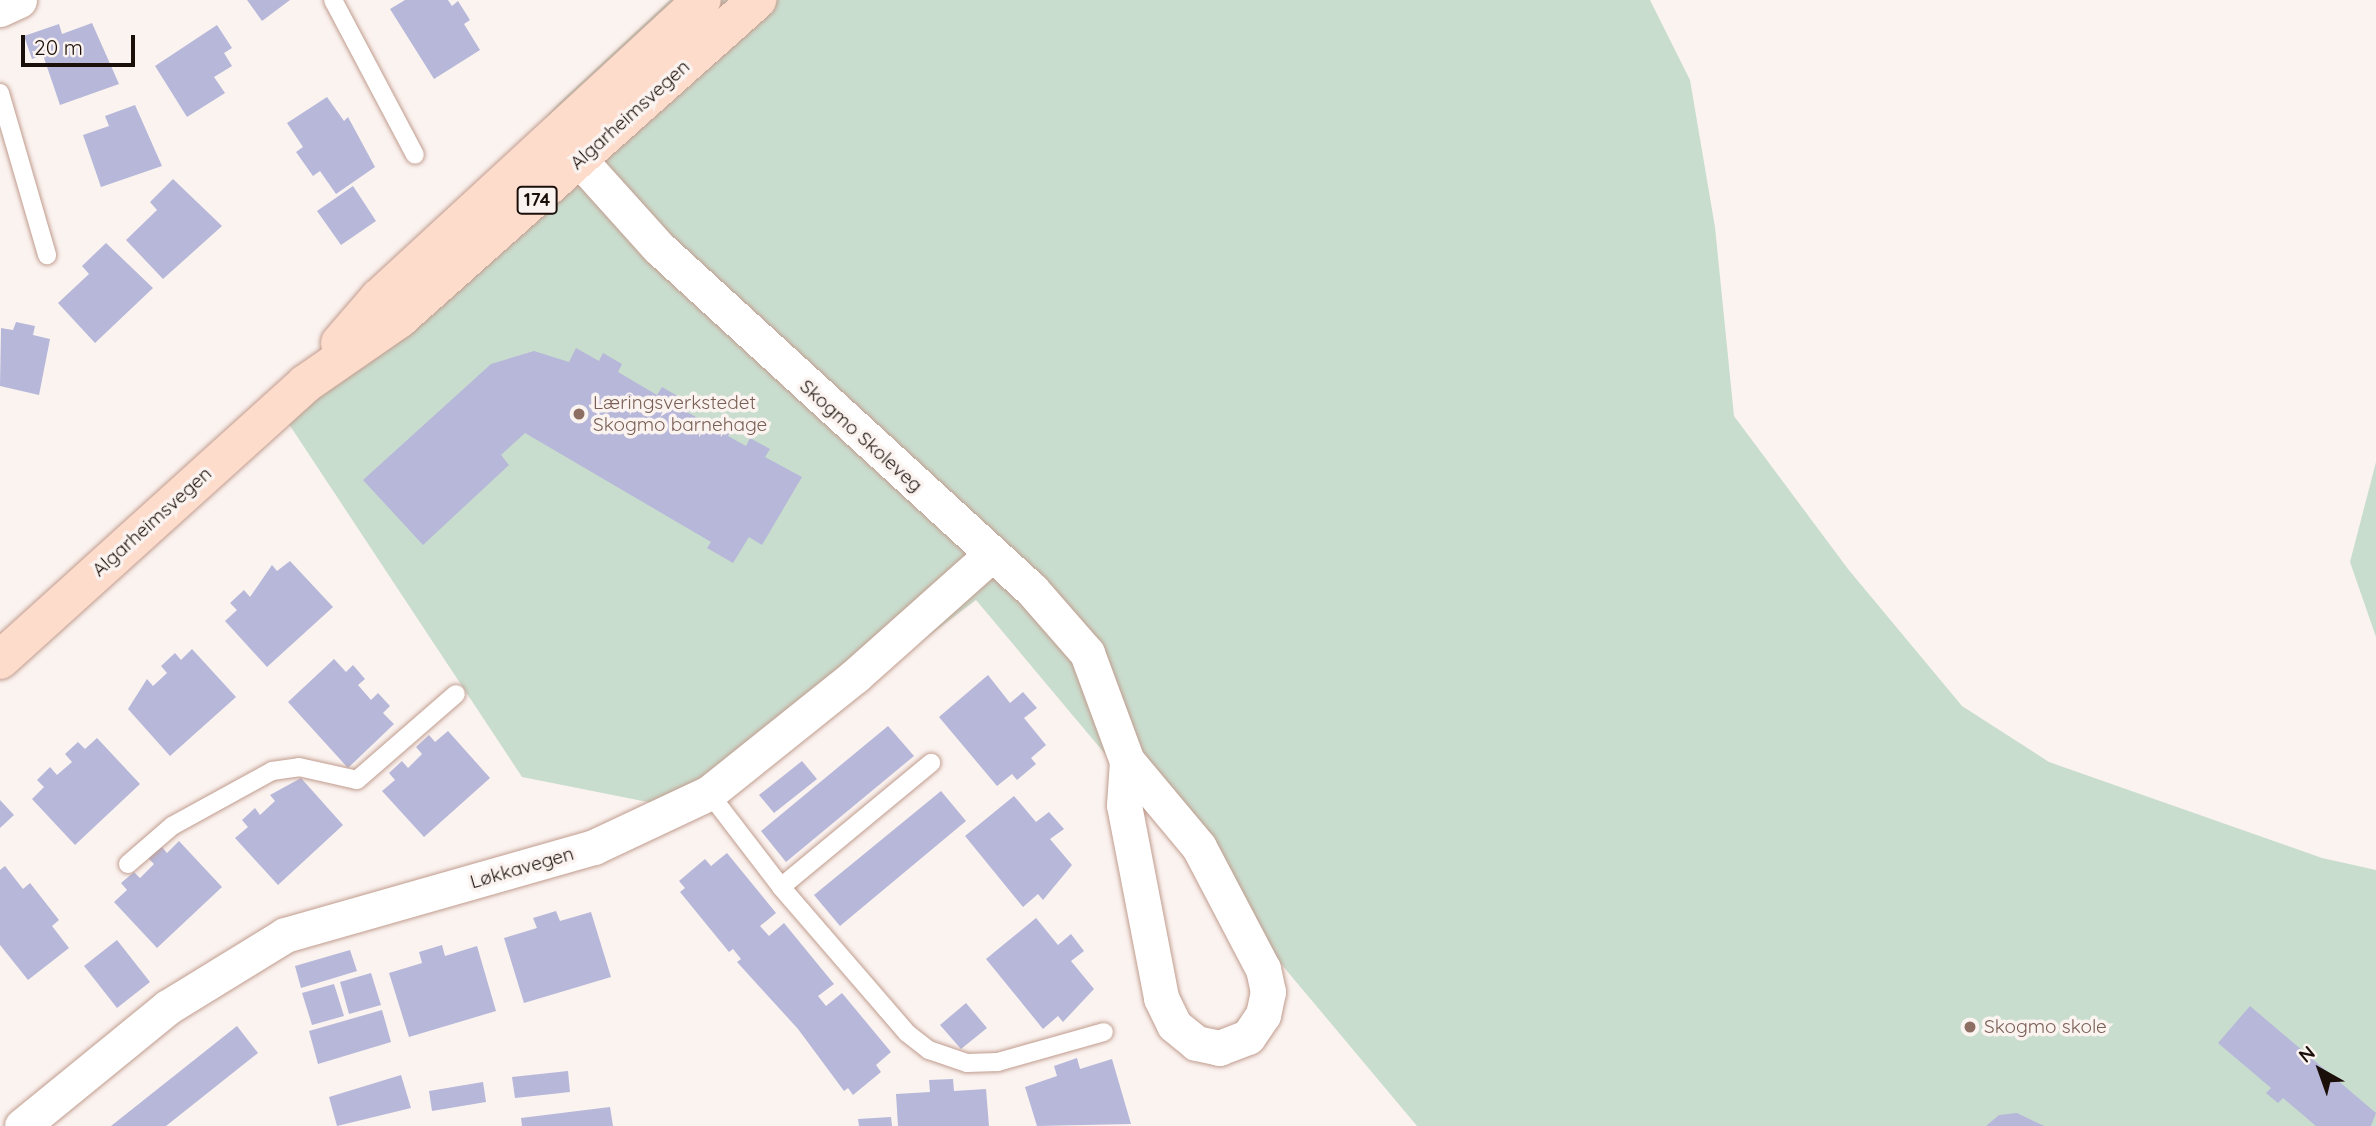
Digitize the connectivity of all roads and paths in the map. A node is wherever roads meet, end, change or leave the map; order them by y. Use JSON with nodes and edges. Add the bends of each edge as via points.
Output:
{"nodes":[{"id":1,"x":19,"y":0,"type":"edge"},
{"id":2,"x":332,"y":0,"type":"edge"},
{"id":3,"x":702,"y":0,"type":"edge"},
{"id":4,"x":757,"y":0,"type":"edge"},
{"id":5,"x":0,"y":9,"type":"edge"},
{"id":6,"x":0,"y":93,"type":"edge"},
{"id":7,"x":569,"y":147,"type":"junction"},
{"id":8,"x":415,"y":155,"type":"dead end"},
{"id":9,"x":47,"y":255,"type":"dead end"},
{"id":10,"x":992,"y":554,"type":"junction"},
{"id":11,"x":0,"y":660,"type":"edge"},
{"id":12,"x":456,"y":694,"type":"dead end"},
{"id":13,"x":1127,"y":761,"type":"junction"},
{"id":14,"x":930,"y":763,"type":"dead end"},
{"id":15,"x":709,"y":793,"type":"junction"},
{"id":16,"x":128,"y":864,"type":"dead end"},
{"id":17,"x":781,"y":887,"type":"junction"},
{"id":18,"x":1104,"y":1032,"type":"dead end"},
{"id":19,"x":22,"y":1126,"type":"edge"}],
"edges":[{"from":1,"to":5,"type":"street"},
{"from":2,"to":8,"type":"lane"},
{"from":3,"to":7,"type":"main road","name":"Algarheimsvegen","number":"174"},
{"from":4,"to":7,"type":"main road","name":"Algarheimsvegen","number":"174"},
{"from":6,"to":9,"type":"lane"},
{"from":7,"to":10,"type":"street","name":"Skogmo Skoleveg","via":[[658,247]]},
{"from":7,"to":11,"type":"main road","name":"Algarheimsvegen","number":"174","via":[[399,319],[305,384]]},
{"from":10,"to":13,"type":"street","name":"Skogmo Skoleveg","via":[[1087,653]]},
{"from":10,"to":15,"type":"street","name":"Løkkavegen","via":[[855,676]]},
{"from":12,"to":16,"type":"lane","via":[[356,780],[299,767],[272,771],[172,826]]},
{"from":13,"to":13,"type":"street","name":"Skogmo Skoleveg","via":[[1124,805],[1161,998],[1174,1025],[1196,1042],[1219,1048],[1248,1037],[1264,1015],[1268,992],[1263,969],[1199,847]]},
{"from":14,"to":17,"type":"lane"},
{"from":15,"to":17,"type":"lane"},
{"from":15,"to":19,"type":"street","name":"Løkkavegen","via":[[594,847],[285,935],[168,1007]]},
{"from":17,"to":18,"type":"lane","via":[[906,1033],[929,1050],[967,1063],[998,1062]]}]}
